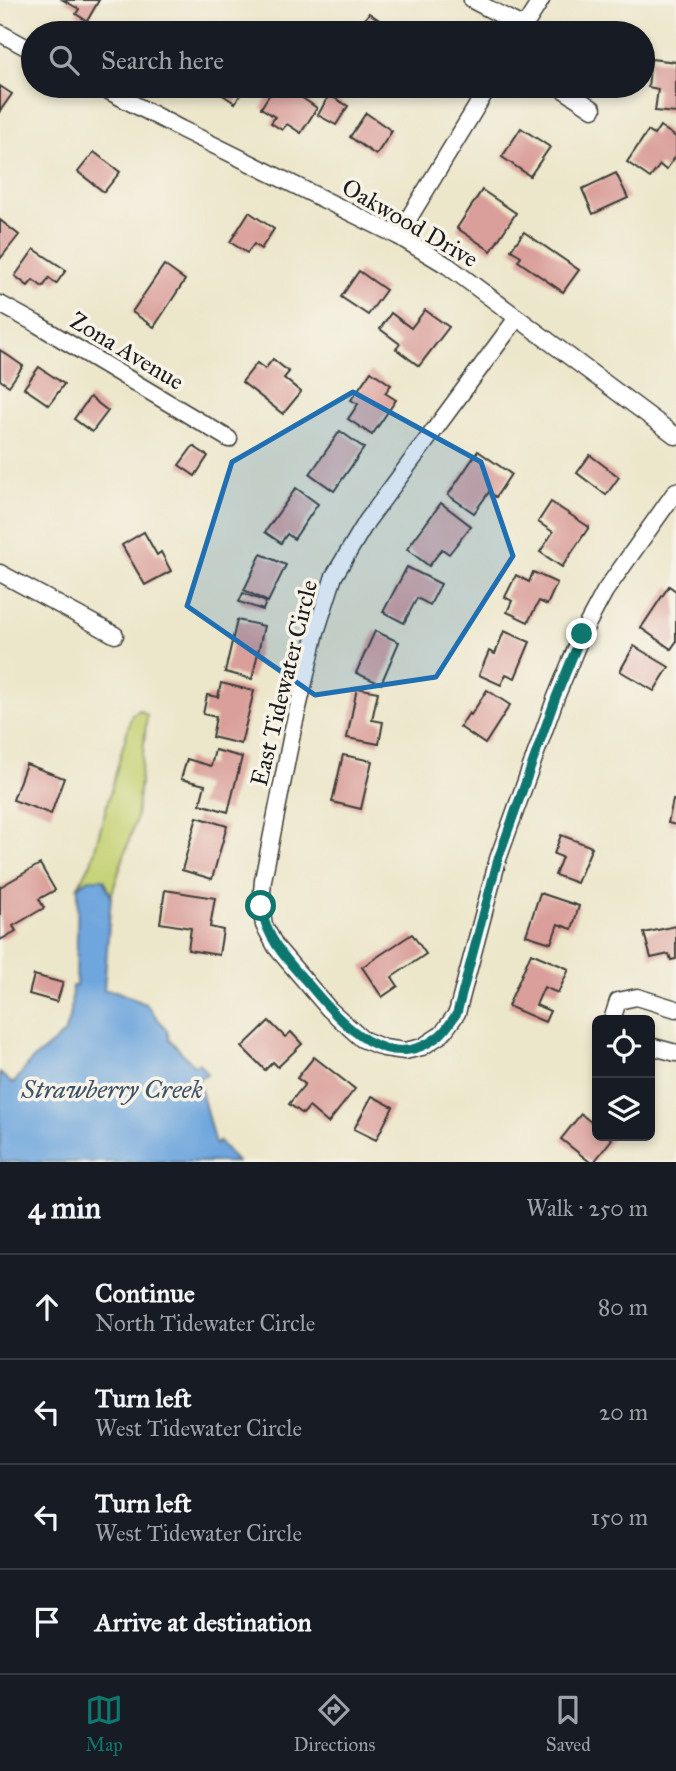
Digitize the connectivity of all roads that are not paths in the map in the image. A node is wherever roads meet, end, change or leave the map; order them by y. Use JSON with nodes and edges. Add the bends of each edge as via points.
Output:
{"nodes":[{"id":1,"x":472,"y":0,"type":"edge"},
{"id":2,"x":541,"y":0,"type":"edge"},
{"id":3,"x":507,"y":21,"type":"edge"},
{"id":4,"x":528,"y":21,"type":"edge"},
{"id":5,"x":0,"y":33,"type":"edge"},
{"id":6,"x":21,"y":44,"type":"edge"},
{"id":7,"x":122,"y":98,"type":"edge"},
{"id":8,"x":482,"y":98,"type":"edge"},
{"id":9,"x":576,"y":98,"type":"edge"},
{"id":10,"x":593,"y":109,"type":"dead end"},
{"id":11,"x":398,"y":236,"type":"junction"},
{"id":12,"x":0,"y":304,"type":"edge"},
{"id":13,"x":517,"y":318,"type":"junction"},
{"id":14,"x":676,"y":436,"type":"edge"},
{"id":15,"x":229,"y":439,"type":"dead end"},
{"id":16,"x":676,"y":491,"type":"edge"},
{"id":17,"x":0,"y":573,"type":"edge"},
{"id":18,"x":115,"y":635,"type":"dead end"},
{"id":19,"x":676,"y":1009,"type":"edge"},
{"id":20,"x":614,"y":1015,"type":"edge"},
{"id":21,"x":655,"y":1047,"type":"edge"},
{"id":22,"x":676,"y":1053,"type":"edge"}],
"edges":[{"from":1,"to":3,"type":"street"},
{"from":2,"to":4,"type":"street"},
{"from":5,"to":6,"type":"street"},
{"from":7,"to":11,"type":"street","name":"Oakwood Drive"},
{"from":8,"to":11,"type":"street"},
{"from":9,"to":10,"type":"street"},
{"from":11,"to":13,"type":"street","name":"Oakwood Drive","via":[[448,266]]},
{"from":12,"to":15,"type":"street","name":"Zona Avenue"},
{"from":13,"to":14,"type":"street","name":"Oakwood Drive"},
{"from":13,"to":16,"type":"street","name":"East Tidewater Circle","via":[[367,521],[334,576],[293,729],[263,880],[264,925],[276,947],[329,1009],[362,1039],[405,1051],[422,1047],[442,1034],[457,1013],[498,859],[582,634]]},
{"from":17,"to":18,"type":"street"},
{"from":19,"to":20,"type":"street","via":[[636,997],[618,1001]]},
{"from":21,"to":22,"type":"street"}]}
